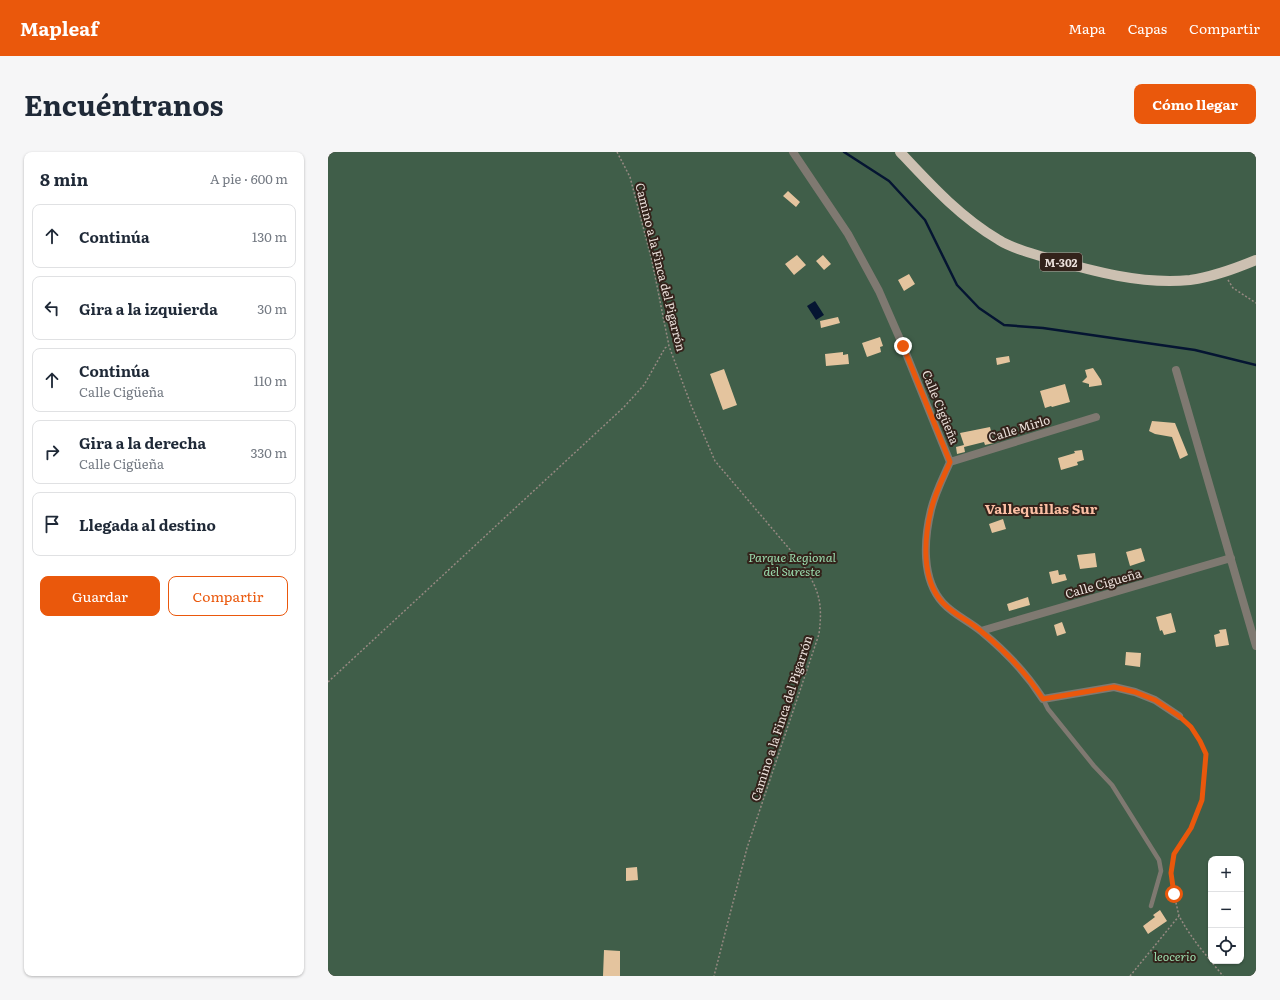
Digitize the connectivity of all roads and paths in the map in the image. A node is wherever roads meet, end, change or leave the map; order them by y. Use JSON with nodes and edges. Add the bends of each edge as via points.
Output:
{"nodes":[{"id":1,"x":617,"y":152,"type":"edge"},
{"id":2,"x":793,"y":152,"type":"edge"},
{"id":3,"x":900,"y":152,"type":"edge"},
{"id":4,"x":1256,"y":260,"type":"edge"},
{"id":5,"x":1224,"y":274,"type":"junction"},
{"id":6,"x":1256,"y":303,"type":"edge"},
{"id":7,"x":669,"y":346,"type":"junction"},
{"id":8,"x":1176,"y":370,"type":"dead end"},
{"id":9,"x":1096,"y":417,"type":"dead end"},
{"id":10,"x":950,"y":462,"type":"junction"},
{"id":11,"x":1231,"y":558,"type":"junction"},
{"id":12,"x":981,"y":631,"type":"junction"},
{"id":13,"x":1256,"y":646,"type":"edge"},
{"id":14,"x":328,"y":682,"type":"edge"},
{"id":15,"x":1043,"y":699,"type":"junction"},
{"id":16,"x":1179,"y":716,"type":"joint"},
{"id":17,"x":1151,"y":906,"type":"dead end"},
{"id":18,"x":1179,"y":916,"type":"junction"},
{"id":19,"x":714,"y":976,"type":"edge"},
{"id":20,"x":1130,"y":976,"type":"edge"},
{"id":21,"x":1223,"y":976,"type":"edge"}],
"edges":[{"from":1,"to":7,"type":"path","name":"Camino a la Finca del Pigarrón","via":[[630,177],[652,261]]},
{"from":2,"to":10,"type":"street","name":"Calle Cigüeña","via":[[848,234],[879,291]]},
{"from":3,"to":5,"type":"main road","number":"M-302","via":[[943,198],[963,215],[1000,241],[1028,253],[1133,278],[1190,280]]},
{"from":4,"to":5,"type":"main road","number":"M-302"},
{"from":5,"to":6,"type":"path","via":[[1233,288]]},
{"from":7,"to":14,"type":"path","via":[[665,348],[644,384],[624,407]]},
{"from":7,"to":19,"type":"path","name":"Camino a la Finca del Pigarrón","via":[[715,462],[803,565],[814,583],[819,598],[819,634],[747,848]]},
{"from":8,"to":11,"type":"street"},
{"from":9,"to":10,"type":"street","name":"Calle Mirlo"},
{"from":10,"to":12,"type":"street","name":"Calle Cigüeña","via":[[931,510],[927,535],[930,582],[943,603]]},
{"from":11,"to":12,"type":"street","name":"Calle Cigueña"},
{"from":11,"to":13,"type":"street"},
{"from":12,"to":15,"type":"street","name":"Calle Cigüeña","via":[[1013,661]]},
{"from":15,"to":16,"type":"street","via":[[1114,687],[1155,700]]},
{"from":15,"to":17,"type":"lane","via":[[1048,709],[1112,785],[1159,860],[1161,871]]},
{"from":16,"to":18,"type":"path","via":[[1191,727],[1206,754],[1202,800],[1194,823],[1174,854],[1171,873]]},
{"from":18,"to":20,"type":"path"},
{"from":18,"to":21,"type":"path","via":[[1197,944]]}]}
